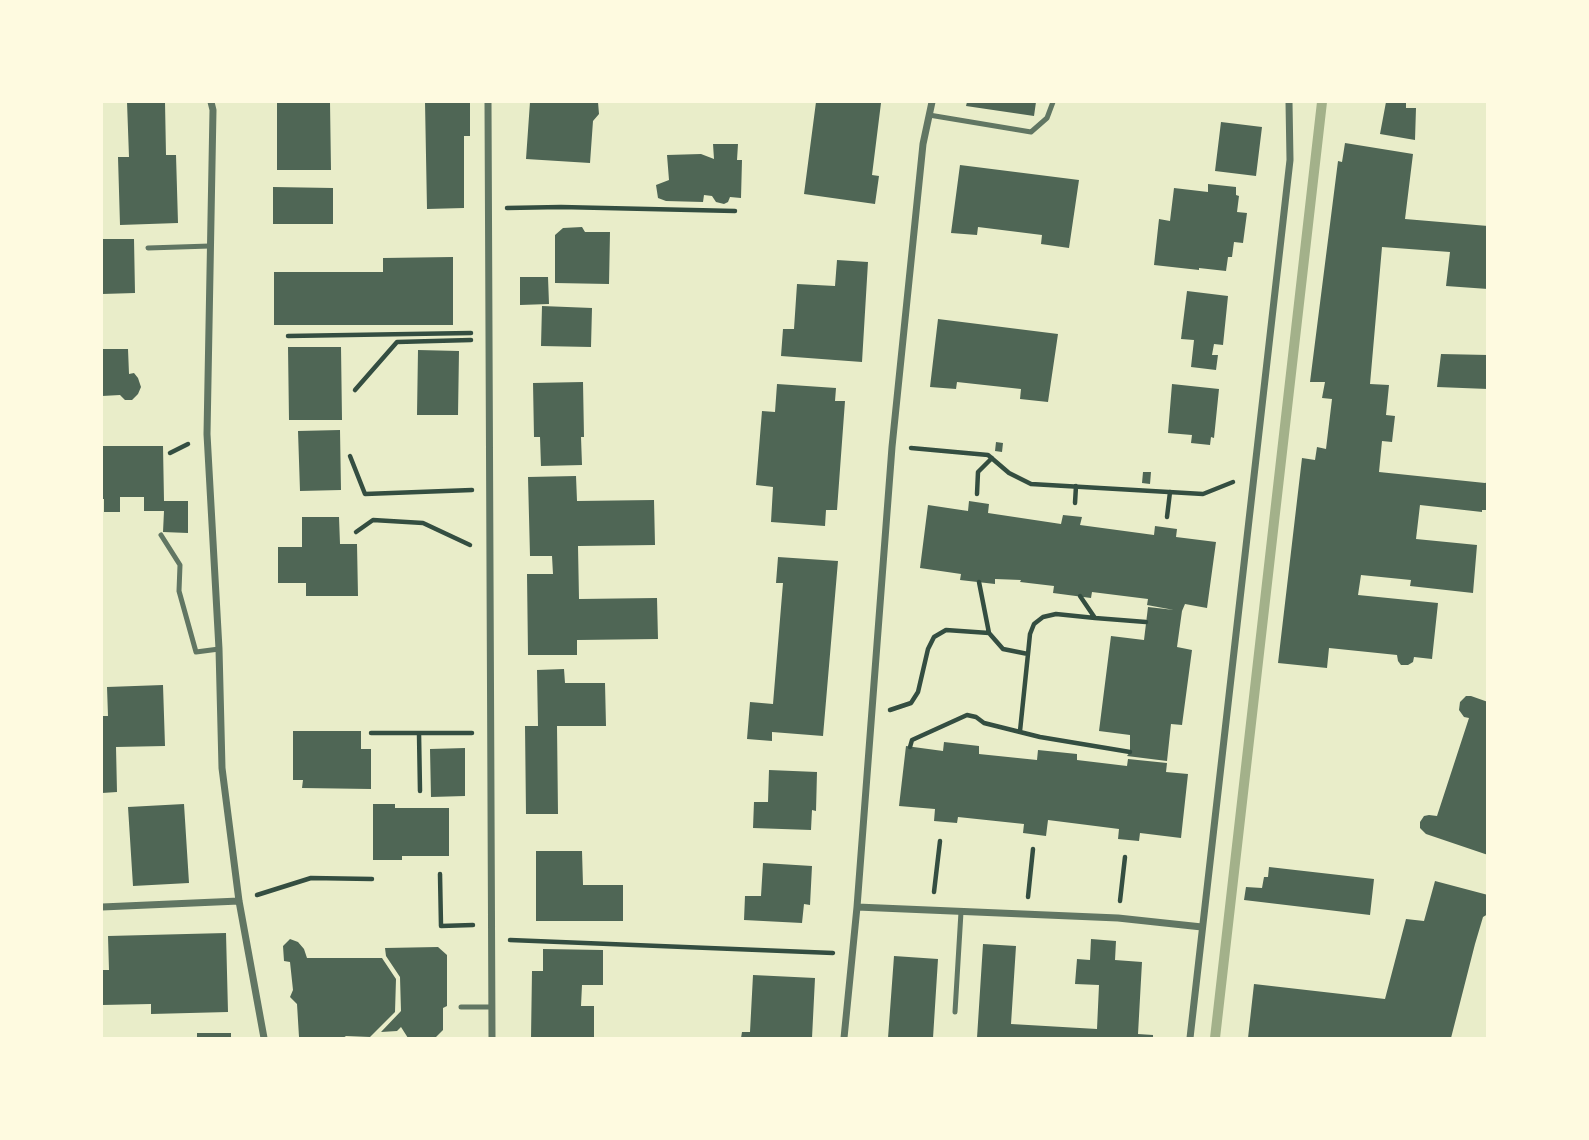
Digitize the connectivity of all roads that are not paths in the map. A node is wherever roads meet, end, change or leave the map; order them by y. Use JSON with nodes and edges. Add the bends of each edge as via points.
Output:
{"nodes":[{"id":1,"x":211,"y":102,"type":"edge"},
{"id":2,"x":488,"y":102,"type":"edge"},
{"id":3,"x":932,"y":102,"type":"edge"},
{"id":4,"x":1053,"y":102,"type":"edge"},
{"id":5,"x":1289,"y":102,"type":"edge"},
{"id":6,"x":929,"y":115,"type":"junction"},
{"id":7,"x":148,"y":247,"type":"dead end"},
{"id":8,"x":210,"y":247,"type":"junction"},
{"id":9,"x":161,"y":536,"type":"dead end"},
{"id":10,"x":219,"y":649,"type":"junction"},
{"id":11,"x":239,"y":901,"type":"junction"},
{"id":12,"x":102,"y":907,"type":"edge"},
{"id":13,"x":857,"y":907,"type":"junction"},
{"id":14,"x":961,"y":912,"type":"junction"},
{"id":15,"x":1202,"y":927,"type":"junction"},
{"id":16,"x":461,"y":1007,"type":"dead end"},
{"id":17,"x":492,"y":1007,"type":"junction"},
{"id":18,"x":955,"y":1012,"type":"dead end"},
{"id":19,"x":264,"y":1038,"type":"edge"},
{"id":20,"x":492,"y":1038,"type":"edge"},
{"id":21,"x":844,"y":1038,"type":"edge"},
{"id":22,"x":1190,"y":1038,"type":"edge"}],
"edges":[{"from":1,"to":8,"type":"street"},
{"from":2,"to":17,"type":"street"},
{"from":3,"to":6,"type":"street"},
{"from":4,"to":6,"type":"lane","via":[[1047,118],[1031,132]]},
{"from":5,"to":15,"type":"street","via":[[1290,160]]},
{"from":6,"to":13,"type":"street","via":[[892,447]]},
{"from":7,"to":8,"type":"lane"},
{"from":8,"to":10,"type":"street","via":[[207,441]]},
{"from":9,"to":10,"type":"lane","via":[[180,565],[179,591],[196,652]]},
{"from":10,"to":11,"type":"street","via":[[222,768]]},
{"from":11,"to":12,"type":"street"},
{"from":11,"to":19,"type":"street"},
{"from":13,"to":14,"type":"street"},
{"from":13,"to":21,"type":"street"},
{"from":14,"to":15,"type":"street","via":[[1118,918]]},
{"from":14,"to":18,"type":"lane"},
{"from":15,"to":22,"type":"street"},
{"from":16,"to":17,"type":"lane"},
{"from":17,"to":20,"type":"street"}]}
